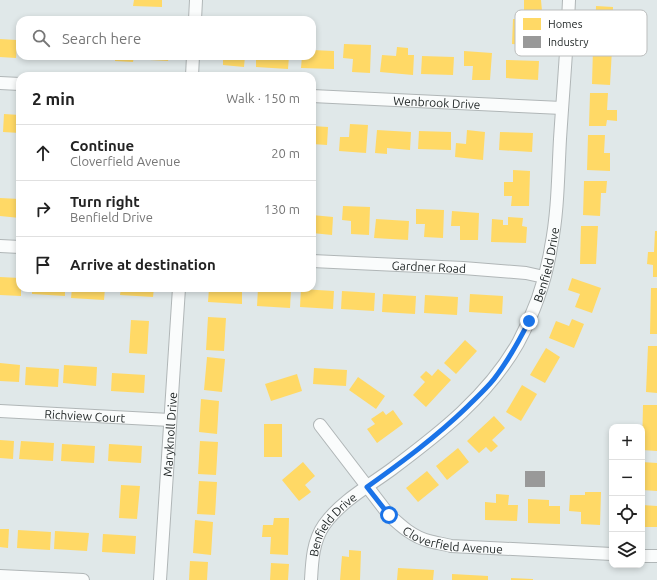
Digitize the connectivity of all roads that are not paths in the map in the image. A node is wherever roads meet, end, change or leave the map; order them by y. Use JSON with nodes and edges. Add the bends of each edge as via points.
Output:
{"nodes":[{"id":1,"x":196,"y":0,"type":"edge"},
{"id":2,"x":569,"y":0,"type":"edge"},
{"id":3,"x":568,"y":10,"type":"edge"},
{"id":4,"x":195,"y":16,"type":"edge"},
{"id":5,"x":565,"y":56,"type":"edge"},
{"id":6,"x":193,"y":60,"type":"edge"},
{"id":7,"x":192,"y":72,"type":"edge"},
{"id":8,"x":0,"y":83,"type":"edge"},
{"id":9,"x":16,"y":84,"type":"edge"},
{"id":10,"x":316,"y":96,"type":"edge"},
{"id":11,"x":562,"y":108,"type":"junction"},
{"id":12,"x":0,"y":246,"type":"edge"},
{"id":13,"x":16,"y":247,"type":"edge"},
{"id":14,"x":316,"y":261,"type":"edge"},
{"id":15,"x":544,"y":277,"type":"junction"},
{"id":16,"x":179,"y":292,"type":"edge"},
{"id":17,"x":0,"y":411,"type":"edge"},
{"id":18,"x":170,"y":420,"type":"junction"},
{"id":19,"x":320,"y":425,"type":"dead end"},
{"id":20,"x":367,"y":487,"type":"junction"},
{"id":21,"x":609,"y":554,"type":"edge"},
{"id":22,"x":645,"y":556,"type":"edge"},
{"id":23,"x":657,"y":556,"type":"edge"},
{"id":24,"x":0,"y":576,"type":"edge"},
{"id":25,"x":84,"y":580,"type":"edge"},
{"id":26,"x":160,"y":580,"type":"edge"},
{"id":27,"x":311,"y":580,"type":"edge"}],
"edges":[{"from":1,"to":4,"type":"street"},
{"from":2,"to":3,"type":"street","name":"Benfield Drive"},
{"from":5,"to":11,"type":"street","name":"Benfield Drive"},
{"from":6,"to":7,"type":"street"},
{"from":8,"to":9,"type":"street"},
{"from":10,"to":11,"type":"street","name":"Wenbrook Drive"},
{"from":11,"to":15,"type":"street","name":"Benfield Drive","via":[[555,224]]},
{"from":12,"to":13,"type":"street"},
{"from":14,"to":15,"type":"street","name":"Gardner Road","via":[[526,272]]},
{"from":15,"to":20,"type":"street","name":"Benfield Drive","via":[[529,321],[494,378],[449,424]]},
{"from":16,"to":18,"type":"street","name":"Maryknoll Drive"},
{"from":17,"to":18,"type":"street","name":"Richview Court"},
{"from":18,"to":26,"type":"street","name":"Maryknoll Drive"},
{"from":19,"to":20,"type":"street","name":"Cloverfield Avenue"},
{"from":20,"to":21,"type":"street","name":"Cloverfield Avenue","via":[[401,527],[428,541],[451,546]]},
{"from":20,"to":27,"type":"street","name":"Benfield Drive","via":[[343,505],[323,526],[312,557]]},
{"from":22,"to":23,"type":"street"},
{"from":24,"to":25,"type":"street"}]}
